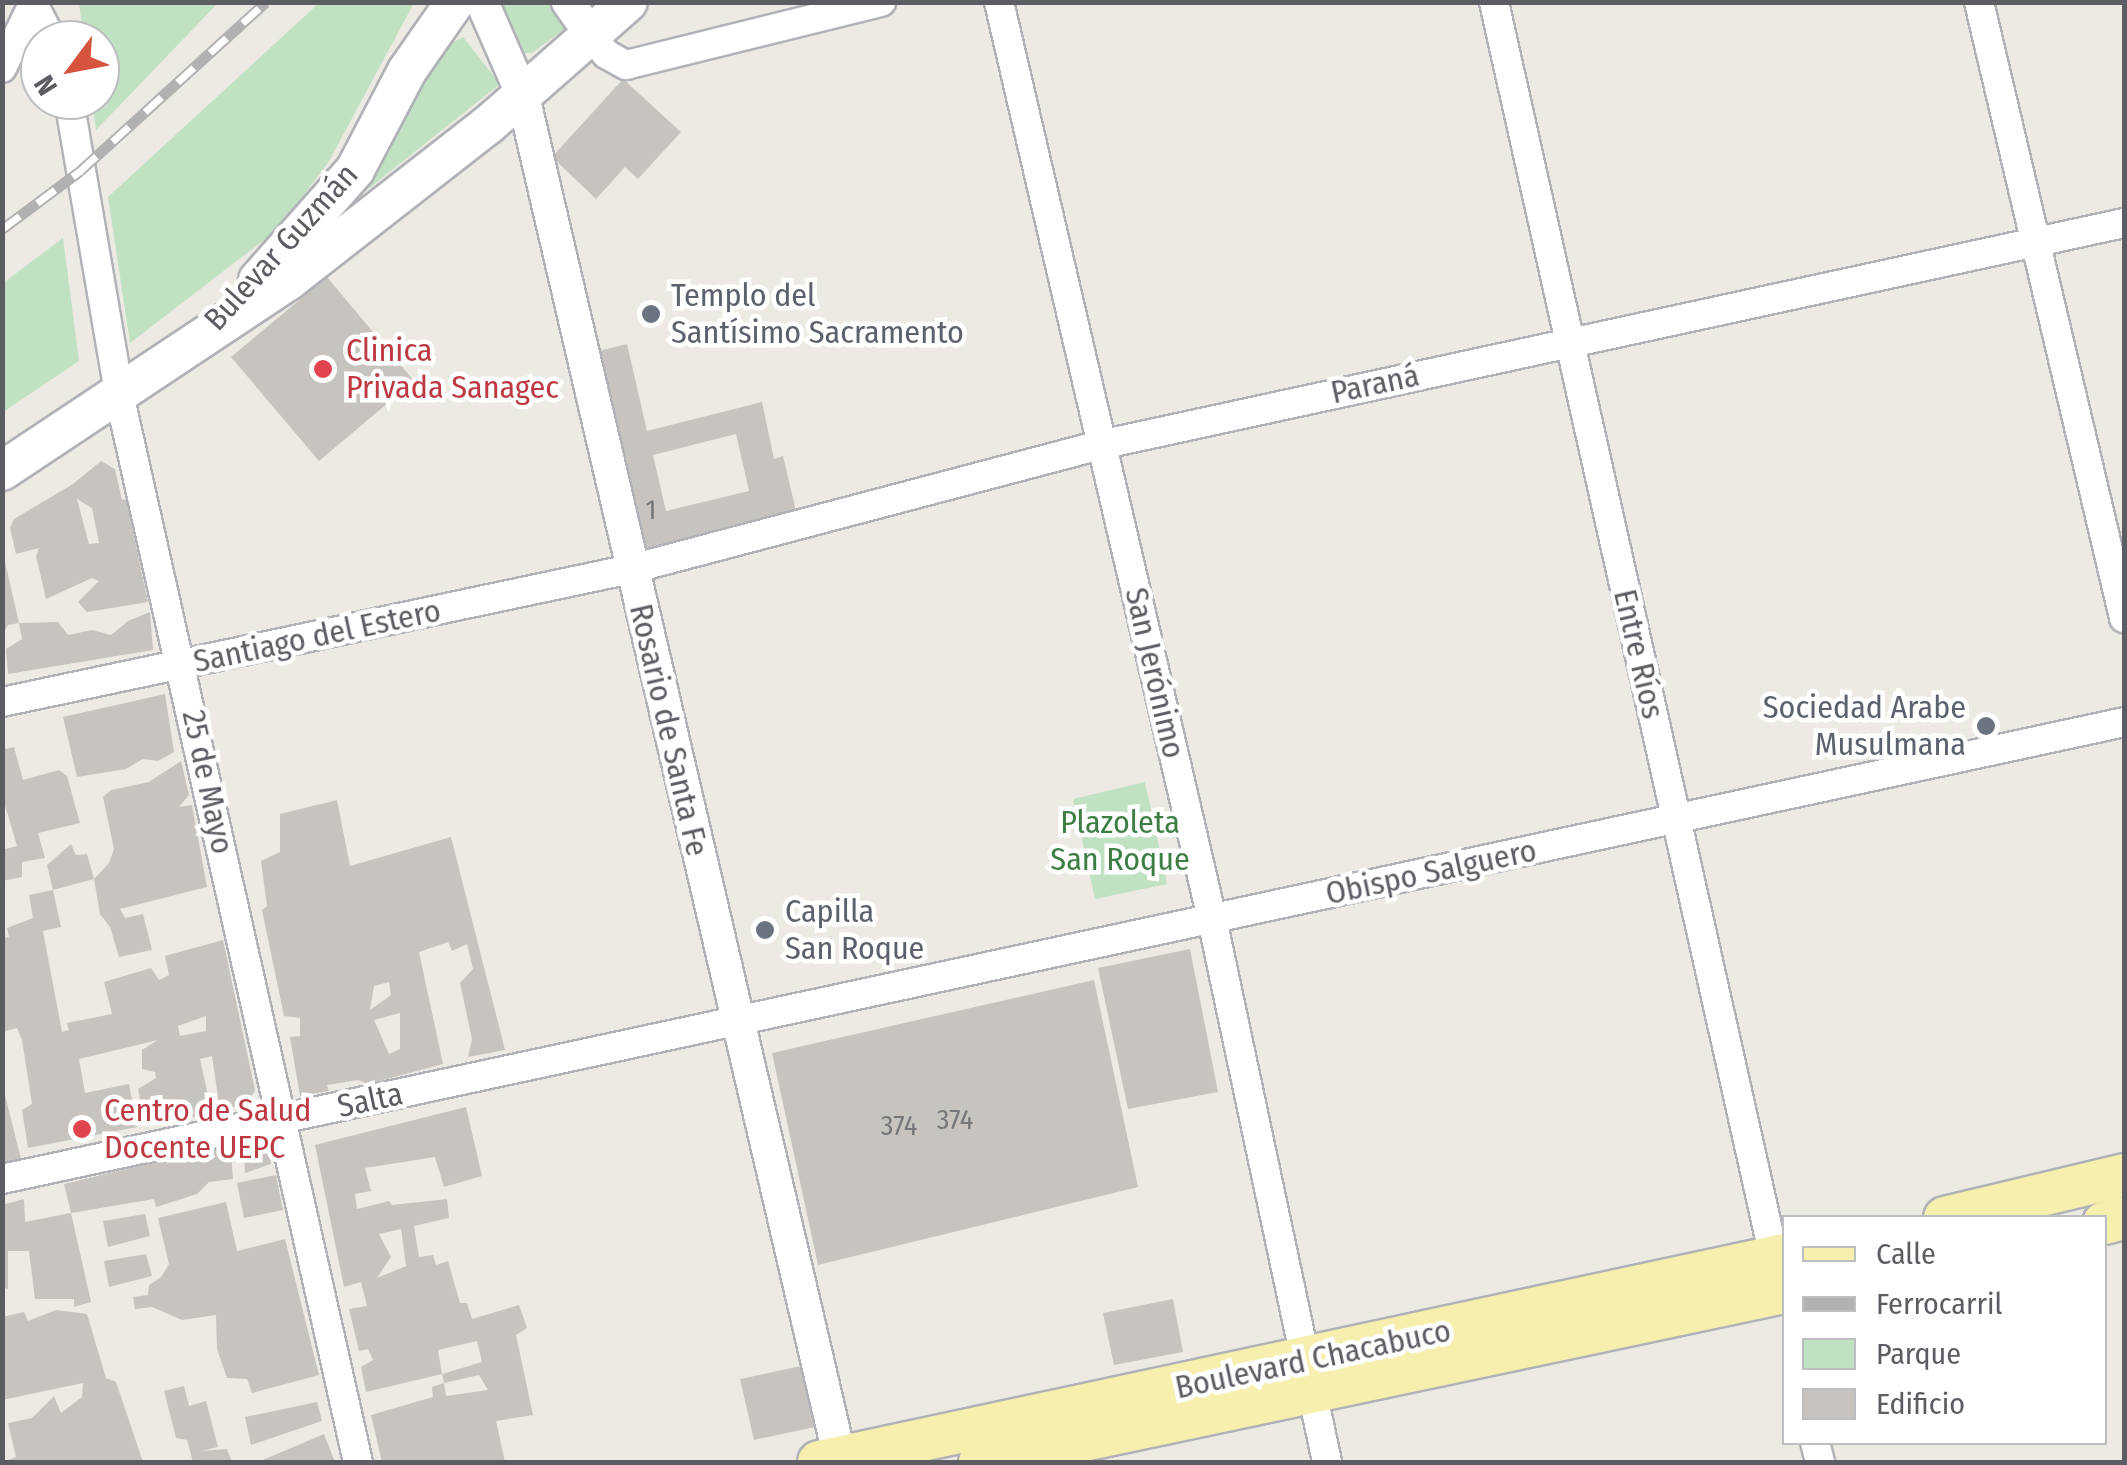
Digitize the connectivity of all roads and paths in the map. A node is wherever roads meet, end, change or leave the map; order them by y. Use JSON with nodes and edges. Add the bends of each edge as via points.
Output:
{"nodes":[{"id":1,"x":456,"y":2,"type":"edge"},
{"id":2,"x":482,"y":2,"type":"edge"},
{"id":3,"x":568,"y":2,"type":"edge"},
{"id":4,"x":628,"y":2,"type":"edge"},
{"id":5,"x":881,"y":2,"type":"edge"},
{"id":6,"x":998,"y":2,"type":"edge"},
{"id":7,"x":1494,"y":2,"type":"edge"},
{"id":8,"x":1979,"y":2,"type":"edge"},
{"id":9,"x":33,"y":3,"type":"edge"},
{"id":10,"x":590,"y":34,"type":"junction"},
{"id":11,"x":2,"y":68,"type":"edge"},
{"id":12,"x":523,"y":96,"type":"junction"},
{"id":13,"x":72,"y":120,"type":"edge"},
{"id":14,"x":2124,"y":223,"type":"edge"},
{"id":15,"x":2036,"y":242,"type":"junction"},
{"id":16,"x":200,"y":338,"type":"junction"},
{"id":17,"x":1570,"y":342,"type":"junction"},
{"id":18,"x":120,"y":394,"type":"junction"},
{"id":19,"x":1102,"y":444,"type":"junction"},
{"id":20,"x":2,"y":471,"type":"edge"},
{"id":21,"x":631,"y":569,"type":"junction"},
{"id":22,"x":2124,"y":618,"type":"edge"},
{"id":23,"x":182,"y":665,"type":"junction"},
{"id":24,"x":2,"y":702,"type":"edge"},
{"id":25,"x":2124,"y":722,"type":"edge"},
{"id":26,"x":1676,"y":818,"type":"junction"},
{"id":27,"x":1212,"y":919,"type":"junction"},
{"id":28,"x":737,"y":1019,"type":"junction"},
{"id":29,"x":282,"y":1119,"type":"junction"},
{"id":30,"x":2124,"y":1175,"type":"edge"},
{"id":31,"x":2,"y":1179,"type":"edge"},
{"id":32,"x":1957,"y":1215,"type":"edge"},
{"id":33,"x":1782,"y":1280,"type":"edge"},
{"id":34,"x":1309,"y":1378,"type":"junction"},
{"id":35,"x":833,"y":1461,"type":"edge"},
{"id":36,"x":358,"y":1462,"type":"edge"},
{"id":37,"x":980,"y":1462,"type":"edge"},
{"id":38,"x":1326,"y":1462,"type":"edge"}],
"edges":[{"from":1,"to":16,"type":"main road","name":"Bulevar Guzmán","via":[[423,45],[336,195]]},
{"from":2,"to":12,"type":"street","name":"Rosario de Santa Fe"},
{"from":3,"to":10,"type":"street"},
{"from":4,"to":10,"type":"main road","name":"Bulevar Guzmán"},
{"from":5,"to":10,"type":"street","via":[[626,65]]},
{"from":6,"to":19,"type":"street","name":"San Jerónimo"},
{"from":7,"to":17,"type":"street","name":"Entre Ríos"},
{"from":8,"to":15,"type":"street"},
{"from":9,"to":11,"type":"street"},
{"from":10,"to":12,"type":"main road","name":"Bulevar Guzmán"},
{"from":12,"to":16,"type":"main road","name":"Bulevar Guzmán","via":[[288,281]]},
{"from":12,"to":21,"type":"street","name":"Rosario de Santa Fe"},
{"from":13,"to":18,"type":"street","name":"25 de Mayo"},
{"from":14,"to":15,"type":"street","name":"Paraná"},
{"from":15,"to":17,"type":"street","name":"Paraná"},
{"from":15,"to":22,"type":"street"},
{"from":16,"to":18,"type":"main road","name":"Bulevar Guzmán"},
{"from":17,"to":19,"type":"street","name":"Paraná"},
{"from":17,"to":26,"type":"street","name":"Entre Ríos"},
{"from":18,"to":20,"type":"main road","name":"Bulevar Guzmán"},
{"from":18,"to":23,"type":"street","name":"25 de Mayo"},
{"from":19,"to":21,"type":"street","name":"Paraná"},
{"from":19,"to":27,"type":"street","name":"San Jerónimo"},
{"from":21,"to":23,"type":"street","name":"Santiago del Estero"},
{"from":21,"to":28,"type":"street","name":"Rosario de Santa Fe"},
{"from":23,"to":24,"type":"street","name":"Santiago del Estero"},
{"from":23,"to":29,"type":"street","name":"25 de Mayo"},
{"from":25,"to":26,"type":"street","name":"Obispo Salguero"},
{"from":26,"to":27,"type":"street","name":"Obispo Salguero"},
{"from":26,"to":33,"type":"street","name":"Entre Ríos"},
{"from":27,"to":28,"type":"street","name":"Obispo Salguero"},
{"from":27,"to":34,"type":"street","name":"San Jerónimo"},
{"from":28,"to":29,"type":"street","name":"Salta"},
{"from":28,"to":35,"type":"street","name":"Rosario de Santa Fe"},
{"from":29,"to":31,"type":"street","name":"Salta"},
{"from":29,"to":36,"type":"street","name":"25 de Mayo"},
{"from":30,"to":32,"type":"main road"},
{"from":33,"to":34,"type":"main road","name":"Boulevard Chacabuco"},
{"from":34,"to":35,"type":"main road","name":"Boulevard Chacabuco"},
{"from":34,"to":37,"type":"main road","name":"Boulevard Chacabuco"},
{"from":34,"to":38,"type":"street","name":"San Jerónimo"}]}
